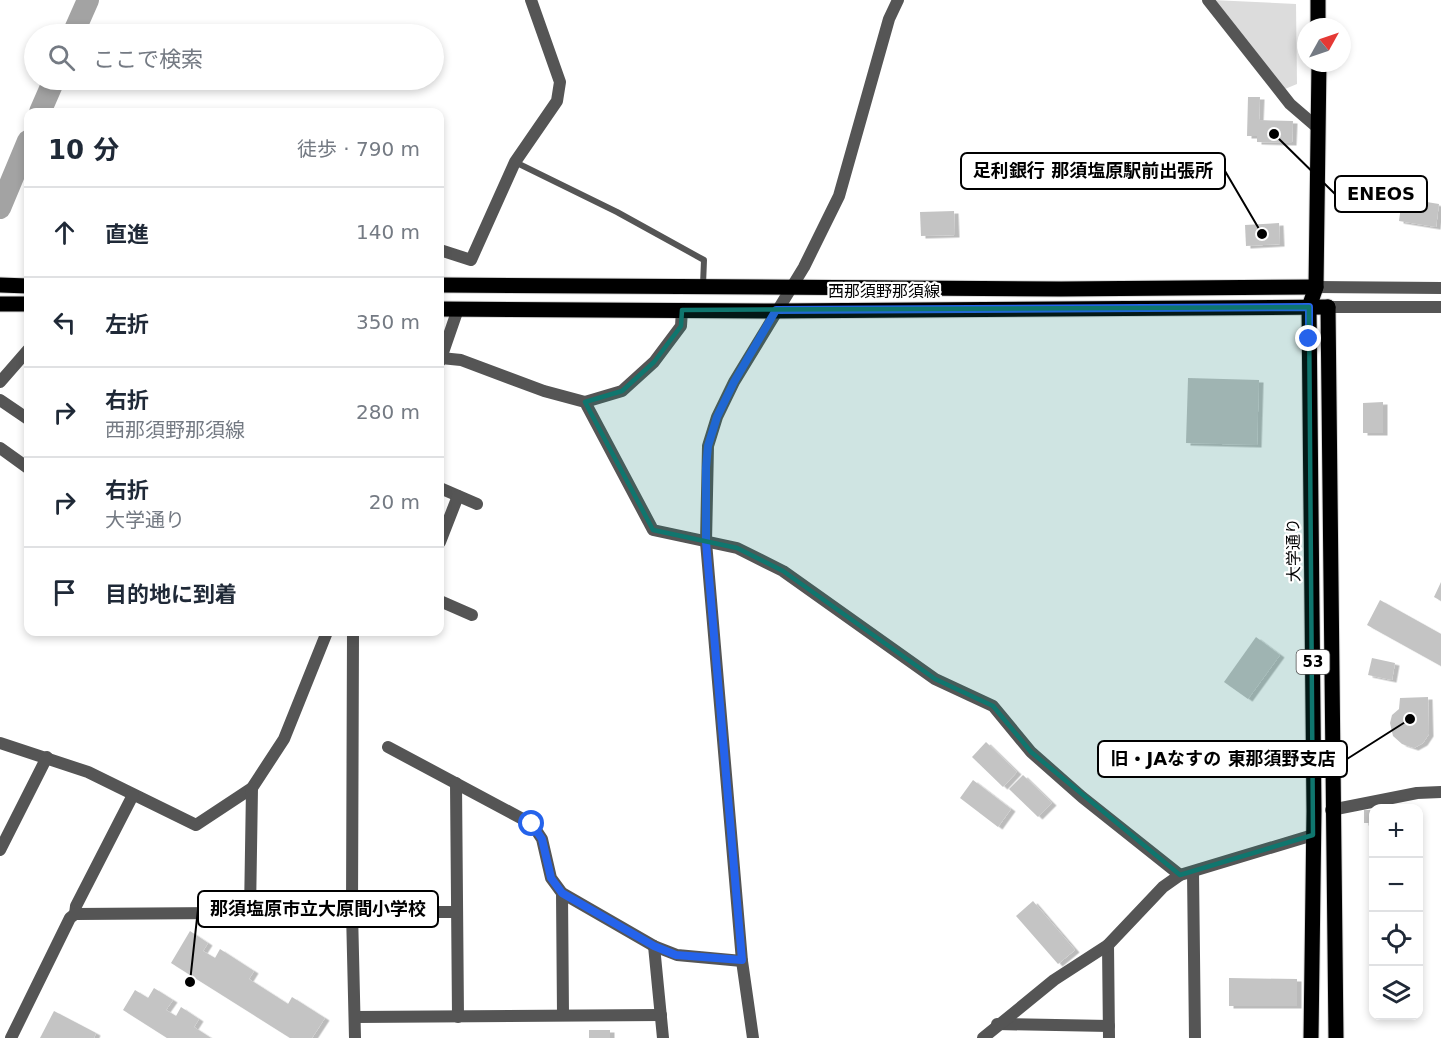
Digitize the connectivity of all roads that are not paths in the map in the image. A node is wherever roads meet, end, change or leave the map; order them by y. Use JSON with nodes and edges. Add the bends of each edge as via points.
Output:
{"nodes":[{"id":1,"x":531,"y":0,"type":"edge"},
{"id":2,"x":897,"y":0,"type":"edge"},
{"id":3,"x":1208,"y":0,"type":"edge"},
{"id":4,"x":1318,"y":0,"type":"edge"},
{"id":5,"x":1318,"y":18,"type":"edge"},
{"id":6,"x":1319,"y":72,"type":"edge"},
{"id":7,"x":1319,"y":129,"type":"junction"},
{"id":8,"x":515,"y":162,"type":"junction"},
{"id":9,"x":444,"y":251,"type":"edge"},
{"id":10,"x":444,"y":285,"type":"edge"},
{"id":11,"x":3,"y":286,"type":"edge"},
{"id":12,"x":24,"y":286,"type":"edge"},
{"id":13,"x":703,"y":286,"type":"junction"},
{"id":14,"x":790,"y":287,"type":"junction"},
{"id":15,"x":1316,"y":287,"type":"junction"},
{"id":16,"x":1441,"y":288,"type":"edge"},
{"id":17,"x":1,"y":304,"type":"edge"},
{"id":18,"x":24,"y":304,"type":"edge"},
{"id":19,"x":1309,"y":307,"type":"junction"},
{"id":20,"x":1328,"y":307,"type":"junction"},
{"id":21,"x":1441,"y":307,"type":"edge"},
{"id":22,"x":444,"y":309,"type":"edge"},
{"id":23,"x":458,"y":309,"type":"junction"},
{"id":24,"x":682,"y":310,"type":"junction"},
{"id":25,"x":776,"y":310,"type":"junction"},
{"id":26,"x":444,"y":349,"type":"edge"},
{"id":27,"x":24,"y":355,"type":"edge"},
{"id":28,"x":444,"y":360,"type":"edge"},
{"id":29,"x":0,"y":382,"type":"edge"},
{"id":30,"x":0,"y":400,"type":"edge"},
{"id":31,"x":585,"y":402,"type":"junction"},
{"id":32,"x":24,"y":416,"type":"edge"},
{"id":33,"x":0,"y":448,"type":"edge"},
{"id":34,"x":24,"y":465,"type":"edge"},
{"id":35,"x":444,"y":490,"type":"edge"},
{"id":36,"x":458,"y":496,"type":"junction"},
{"id":37,"x":477,"y":504,"type":"dead end"},
{"id":38,"x":444,"y":532,"type":"edge"},
{"id":39,"x":706,"y":542,"type":"junction"},
{"id":40,"x":444,"y":603,"type":"edge"},
{"id":41,"x":472,"y":615,"type":"dead end"},
{"id":42,"x":325,"y":636,"type":"edge"},
{"id":43,"x":353,"y":636,"type":"edge"},
{"id":44,"x":0,"y":743,"type":"edge"},
{"id":45,"x":388,"y":747,"type":"dead end"},
{"id":46,"x":47,"y":757,"type":"junction"},
{"id":47,"x":456,"y":783,"type":"junction"},
{"id":48,"x":252,"y":788,"type":"junction"},
{"id":49,"x":1441,"y":792,"type":"edge"},
{"id":50,"x":132,"y":795,"type":"junction"},
{"id":51,"x":1331,"y":810,"type":"junction"},
{"id":52,"x":1313,"y":835,"type":"junction"},
{"id":53,"x":0,"y":850,"type":"edge"},
{"id":54,"x":1193,"y":872,"type":"junction"},
{"id":55,"x":1180,"y":875,"type":"junction"},
{"id":56,"x":562,"y":893,"type":"junction"},
{"id":57,"x":250,"y":912,"type":"junction"},
{"id":58,"x":352,"y":912,"type":"junction"},
{"id":59,"x":457,"y":912,"type":"junction"},
{"id":60,"x":75,"y":914,"type":"junction"},
{"id":61,"x":1108,"y":945,"type":"junction"},
{"id":62,"x":654,"y":946,"type":"junction"},
{"id":63,"x":742,"y":960,"type":"junction"},
{"id":64,"x":563,"y":1015,"type":"junction"},
{"id":65,"x":661,"y":1015,"type":"junction"},
{"id":66,"x":355,"y":1017,"type":"junction"},
{"id":67,"x":458,"y":1017,"type":"junction"},
{"id":68,"x":997,"y":1024,"type":"junction"},
{"id":69,"x":1109,"y":1032,"type":"edge"},
{"id":70,"x":11,"y":1038,"type":"edge"},
{"id":71,"x":355,"y":1038,"type":"edge"},
{"id":72,"x":663,"y":1038,"type":"edge"},
{"id":73,"x":753,"y":1038,"type":"edge"},
{"id":74,"x":983,"y":1038,"type":"edge"},
{"id":75,"x":1195,"y":1038,"type":"edge"},
{"id":76,"x":1311,"y":1038,"type":"edge"},
{"id":77,"x":1336,"y":1038,"type":"edge"}],
"edges":[{"from":1,"to":8,"type":"street","via":[[560,82],[557,101]]},
{"from":2,"to":14,"type":"street","via":[[839,196]]},
{"from":3,"to":7,"type":"street","via":[[1290,104]]},
{"from":4,"to":5,"type":"main road"},
{"from":6,"to":7,"type":"main road","name":"大学通り","number":"53"},
{"from":7,"to":15,"type":"main road","name":"大学通り","number":"53"},
{"from":8,"to":9,"type":"street","via":[[471,260]]},
{"from":8,"to":13,"type":"lane","via":[[704,260]]},
{"from":10,"to":13,"type":"main road","name":"西那須野那須線"},
{"from":11,"to":12,"type":"main road"},
{"from":13,"to":14,"type":"main road","name":"西那須野那須線"},
{"from":14,"to":15,"type":"main road","name":"西那須野那須線"},
{"from":14,"to":25,"type":"street"},
{"from":15,"to":16,"type":"street"},
{"from":15,"to":19,"type":"main road","name":"大学通り","number":"53"},
{"from":15,"to":20,"type":"main road"},
{"from":17,"to":18,"type":"main road"},
{"from":19,"to":20,"type":"main road","name":"西那須野那須線"},
{"from":19,"to":25,"type":"main road","name":"西那須野那須線"},
{"from":19,"to":52,"type":"main road","name":"大学通り","number":"53"},
{"from":20,"to":21,"type":"street"},
{"from":20,"to":51,"type":"main road","number":"53"},
{"from":22,"to":23,"type":"main road","name":"西那須野那須線"},
{"from":23,"to":24,"type":"main road","name":"西那須野那須線"},
{"from":23,"to":26,"type":"street"},
{"from":24,"to":25,"type":"main road","name":"西那須野那須線"},
{"from":24,"to":31,"type":"street","via":[[681,326],[654,362],[622,391]]},
{"from":25,"to":39,"type":"street","via":[[734,382],[708,446]]},
{"from":27,"to":29,"type":"street"},
{"from":28,"to":31,"type":"street","via":[[461,360]]},
{"from":30,"to":32,"type":"street"},
{"from":31,"to":39,"type":"street","via":[[653,530]]},
{"from":33,"to":34,"type":"street"},
{"from":35,"to":36,"type":"street"},
{"from":36,"to":37,"type":"street"},
{"from":36,"to":38,"type":"street"},
{"from":39,"to":55,"type":"street","via":[[737,548],[783,571],[935,679],[993,706],[1031,752]]},
{"from":39,"to":63,"type":"street"},
{"from":40,"to":41,"type":"street"},
{"from":42,"to":48,"type":"street","via":[[284,739]]},
{"from":43,"to":58,"type":"street"},
{"from":44,"to":46,"type":"street"},
{"from":45,"to":47,"type":"street"},
{"from":46,"to":50,"type":"street","via":[[88,772]]},
{"from":46,"to":53,"type":"street"},
{"from":47,"to":56,"type":"street","via":[[532,824],[542,839],[551,878]]},
{"from":47,"to":59,"type":"street"},
{"from":48,"to":50,"type":"street","via":[[196,825]]},
{"from":48,"to":57,"type":"street"},
{"from":49,"to":51,"type":"street"},
{"from":50,"to":60,"type":"street"},
{"from":51,"to":77,"type":"main road","number":"53"},
{"from":52,"to":54,"type":"street"},
{"from":52,"to":76,"type":"main road","name":"大学通り","number":"53"},
{"from":54,"to":55,"type":"street"},
{"from":54,"to":75,"type":"street"},
{"from":55,"to":61,"type":"street","via":[[1163,887]]},
{"from":56,"to":62,"type":"street"},
{"from":56,"to":64,"type":"street"},
{"from":57,"to":58,"type":"street"},
{"from":57,"to":60,"type":"street"},
{"from":58,"to":59,"type":"street"},
{"from":58,"to":66,"type":"street"},
{"from":59,"to":67,"type":"street"},
{"from":60,"to":70,"type":"street"},
{"from":61,"to":68,"type":"street"},
{"from":61,"to":69,"type":"street"},
{"from":62,"to":63,"type":"street","via":[[676,955]]},
{"from":62,"to":65,"type":"street"},
{"from":63,"to":73,"type":"street"},
{"from":64,"to":65,"type":"street"},
{"from":64,"to":67,"type":"street"},
{"from":65,"to":72,"type":"street"},
{"from":66,"to":67,"type":"street"},
{"from":66,"to":71,"type":"street"},
{"from":68,"to":69,"type":"street"},
{"from":68,"to":74,"type":"street"}]}
